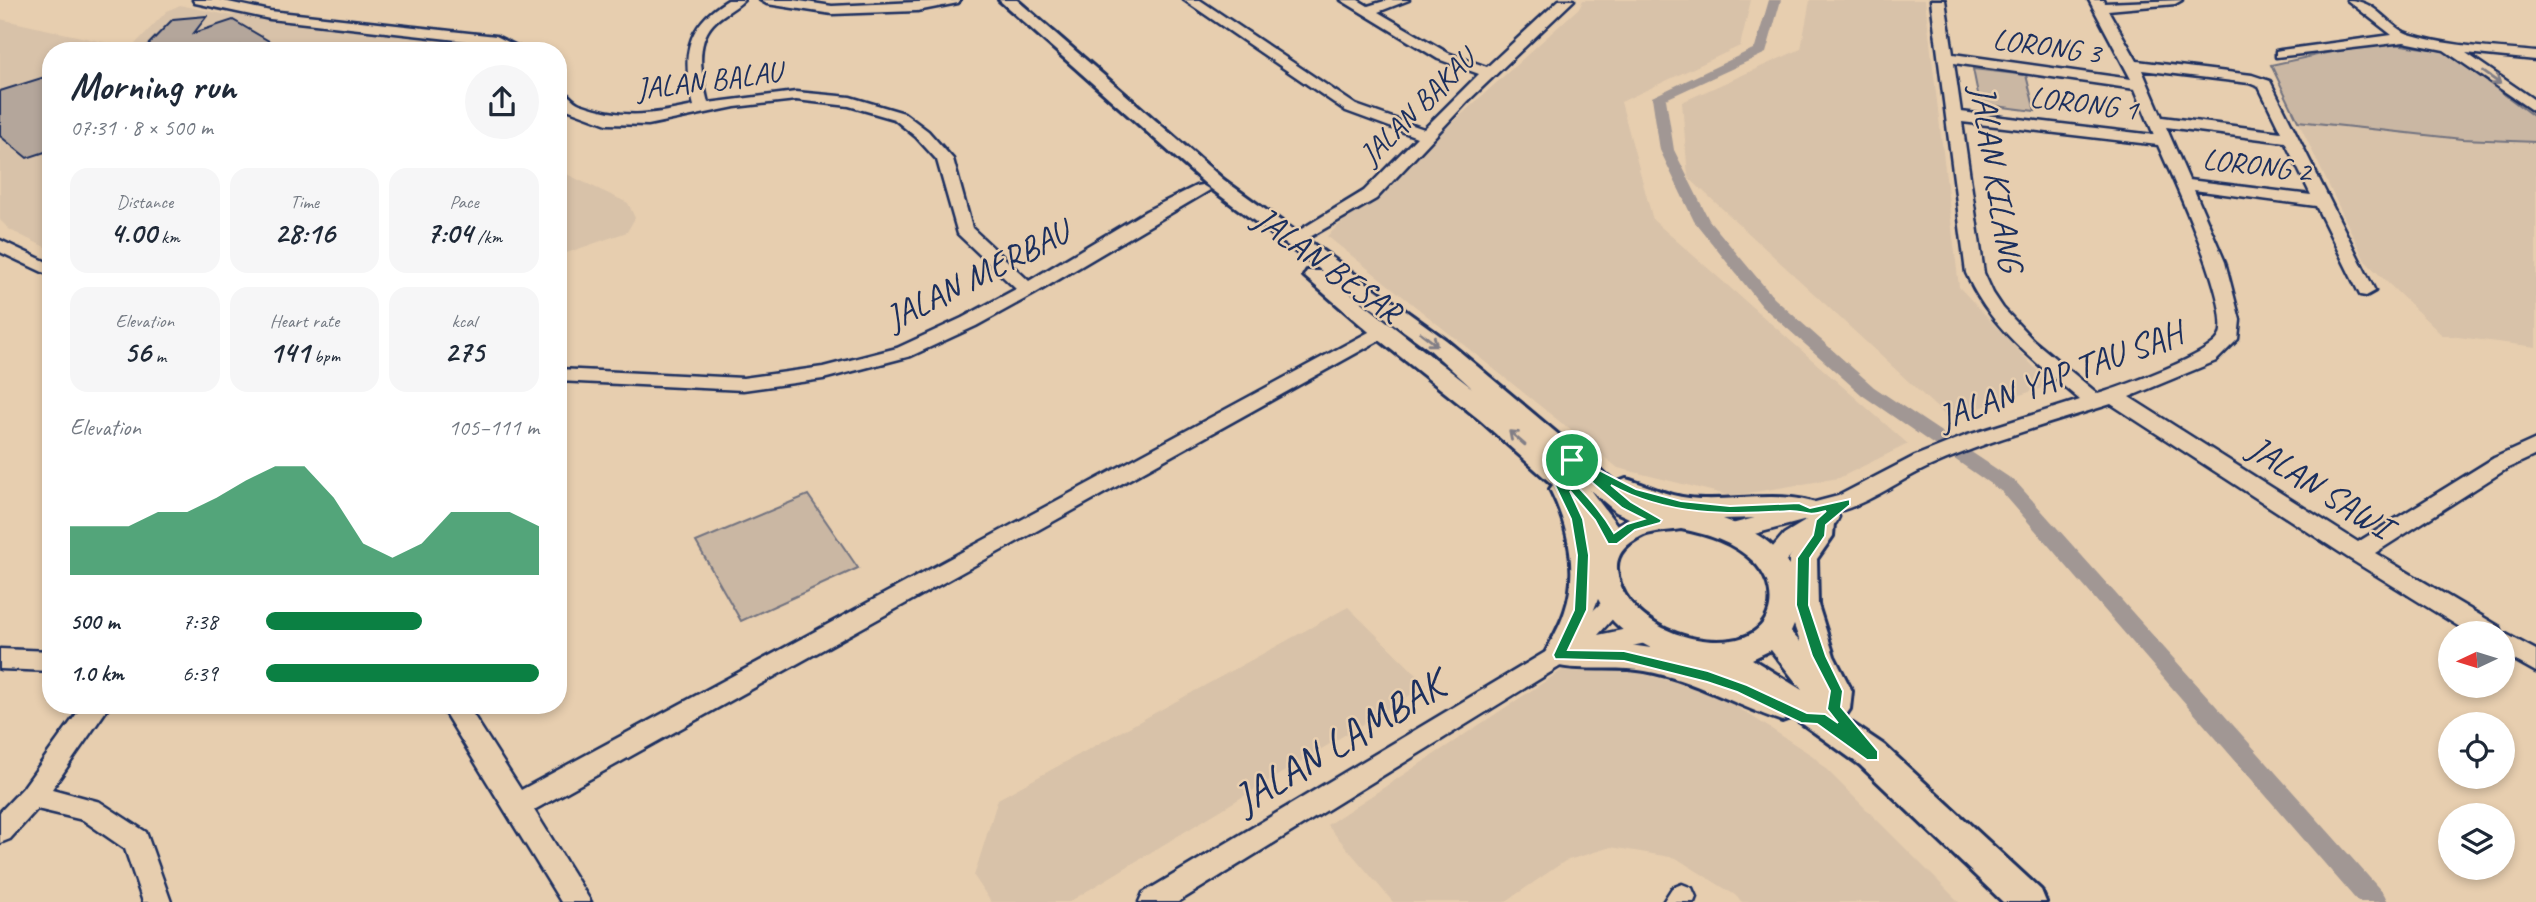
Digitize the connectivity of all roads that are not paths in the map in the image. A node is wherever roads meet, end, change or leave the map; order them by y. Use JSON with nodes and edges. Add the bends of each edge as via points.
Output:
{"nodes":[{"id":1,"x":200,"y":0,"type":"edge"},
{"id":2,"x":737,"y":0,"type":"edge"},
{"id":3,"x":767,"y":0,"type":"edge"},
{"id":4,"x":953,"y":0,"type":"edge"},
{"id":5,"x":986,"y":0,"type":"edge"},
{"id":6,"x":1007,"y":0,"type":"edge"},
{"id":7,"x":1191,"y":0,"type":"edge"},
{"id":8,"x":1348,"y":0,"type":"edge"},
{"id":9,"x":1402,"y":0,"type":"edge"},
{"id":10,"x":1567,"y":0,"type":"edge"},
{"id":11,"x":1938,"y":0,"type":"edge"},
{"id":12,"x":2175,"y":0,"type":"edge"},
{"id":13,"x":2354,"y":0,"type":"edge"},
{"id":14,"x":2098,"y":4,"type":"edge"},
{"id":15,"x":1367,"y":11,"type":"junction"},
{"id":16,"x":2403,"y":38,"type":"junction"},
{"id":17,"x":500,"y":42,"type":"edge"},
{"id":18,"x":2448,"y":47,"type":"junction"},
{"id":19,"x":2281,"y":54,"type":"dead end"},
{"id":20,"x":2536,"y":56,"type":"edge"},
{"id":21,"x":1947,"y":58,"type":"junction"},
{"id":22,"x":2132,"y":65,"type":"junction"},
{"id":23,"x":1489,"y":73,"type":"junction"},
{"id":24,"x":2140,"y":85,"type":"junction"},
{"id":25,"x":567,"y":103,"type":"edge"},
{"id":26,"x":702,"y":108,"type":"junction"},
{"id":27,"x":2536,"y":108,"type":"edge"},
{"id":28,"x":1954,"y":116,"type":"junction"},
{"id":29,"x":2157,"y":121,"type":"junction"},
{"id":30,"x":1425,"y":135,"type":"junction"},
{"id":31,"x":2293,"y":138,"type":"junction"},
{"id":32,"x":2164,"y":141,"type":"junction"},
{"id":33,"x":2183,"y":184,"type":"junction"},
{"id":34,"x":1202,"y":190,"type":"junction"},
{"id":35,"x":2324,"y":202,"type":"junction"},
{"id":36,"x":1296,"y":240,"type":"junction"},
{"id":37,"x":0,"y":244,"type":"edge"},
{"id":38,"x":42,"y":266,"type":"edge"},
{"id":39,"x":1028,"y":290,"type":"junction"},
{"id":40,"x":2366,"y":291,"type":"dead end"},
{"id":41,"x":1382,"y":331,"type":"junction"},
{"id":42,"x":567,"y":375,"type":"edge"},
{"id":43,"x":2104,"y":399,"type":"junction"},
{"id":44,"x":2536,"y":446,"type":"edge"},
{"id":45,"x":1563,"y":464,"type":"junction"},
{"id":46,"x":1815,"y":518,"type":"junction"},
{"id":47,"x":1656,"y":520,"type":"junction"},
{"id":48,"x":1732,"y":532,"type":"junction"},
{"id":49,"x":1612,"y":541,"type":"junction"},
{"id":50,"x":2358,"y":553,"type":"junction"},
{"id":51,"x":1771,"y":562,"type":"junction"},
{"id":52,"x":1613,"y":605,"type":"junction"},
{"id":53,"x":2470,"y":621,"type":"edge"},
{"id":54,"x":1774,"y":632,"type":"junction"},
{"id":55,"x":1646,"y":634,"type":"junction"},
{"id":56,"x":2515,"y":649,"type":"edge"},
{"id":57,"x":1562,"y":653,"type":"junction"},
{"id":58,"x":1715,"y":653,"type":"junction"},
{"id":59,"x":0,"y":659,"type":"edge"},
{"id":60,"x":42,"y":661,"type":"edge"},
{"id":61,"x":2536,"y":662,"type":"edge"},
{"id":62,"x":1827,"y":713,"type":"junction"},
{"id":63,"x":91,"y":714,"type":"edge"},
{"id":64,"x":459,"y":714,"type":"edge"},
{"id":65,"x":1872,"y":755,"type":"joint"},
{"id":66,"x":32,"y":796,"type":"junction"},
{"id":67,"x":518,"y":804,"type":"junction"},
{"id":68,"x":0,"y":831,"type":"edge"},
{"id":69,"x":157,"y":902,"type":"edge"},
{"id":70,"x":577,"y":902,"type":"edge"},
{"id":71,"x":1153,"y":902,"type":"edge"},
{"id":72,"x":2028,"y":902,"type":"edge"}],
"edges":[{"from":1,"to":17,"type":"street","via":[[270,15]]},
{"from":2,"to":26,"type":"street","via":[[715,11],[703,25],[693,51],[693,76]]},
{"from":3,"to":4,"type":"street","via":[[832,10],[917,7]]},
{"from":5,"to":34,"type":"main road","name":"JALAN BESAR"},
{"from":6,"to":36,"type":"main road","name":"JALAN BESAR","via":[[1217,184]]},
{"from":7,"to":30,"type":"street","via":[[1351,108]]},
{"from":8,"to":15,"type":"street"},
{"from":9,"to":15,"type":"street"},
{"from":10,"to":23,"type":"street","name":"JALAN BAKAU"},
{"from":11,"to":21,"type":"street","name":"JALAN KILANG"},
{"from":12,"to":14,"type":"street"},
{"from":13,"to":16,"type":"street"},
{"from":14,"to":22,"type":"street","name":"JALAN YAP TAU SAH"},
{"from":15,"to":23,"type":"street","via":[[1443,56]]},
{"from":16,"to":18,"type":"street"},
{"from":16,"to":19,"type":"street"},
{"from":18,"to":20,"type":"street"},
{"from":18,"to":27,"type":"street","one_way":true},
{"from":21,"to":24,"type":"street","name":"LORONG 3"},
{"from":21,"to":28,"type":"street","name":"JALAN KILANG"},
{"from":22,"to":24,"type":"street","name":"JALAN YAP TAU SAH"},
{"from":22,"to":31,"type":"street","via":[[2260,81]]},
{"from":23,"to":30,"type":"street","name":"JALAN BAKAU"},
{"from":24,"to":29,"type":"street","name":"JALAN YAP TAU SAH"},
{"from":25,"to":26,"type":"street","name":"JALAN BALAU","via":[[607,119],[648,120]]},
{"from":26,"to":39,"type":"street","name":"JALAN BALAU","via":[[796,96],[850,102],[899,116],[945,159],[964,230]]},
{"from":28,"to":32,"type":"street","name":"LORONG 1"},
{"from":28,"to":43,"type":"street","name":"JALAN KILANG","via":[[1981,289],[2014,331]]},
{"from":29,"to":31,"type":"street"},
{"from":29,"to":32,"type":"street","name":"JALAN YAP TAU SAH"},
{"from":30,"to":36,"type":"street","name":"JALAN BAKAU","via":[[1370,195]]},
{"from":31,"to":35,"type":"street"},
{"from":32,"to":33,"type":"street","name":"JALAN YAP TAU SAH"},
{"from":33,"to":35,"type":"street","name":"LORONG 2"},
{"from":33,"to":43,"type":"street","name":"JALAN YAP TAU SAH","via":[[2216,262],[2231,320],[2228,339],[2209,356]]},
{"from":34,"to":39,"type":"street","name":"JALAN MERBAU"},
{"from":34,"to":41,"type":"main road","name":"JALAN BESAR"},
{"from":35,"to":40,"type":"street"},
{"from":36,"to":45,"type":"main road","name":"JALAN BESAR","one_way":true,"via":[[1438,345]]},
{"from":37,"to":38,"type":"street"},
{"from":39,"to":42,"type":"street","name":"JALAN MERBAU","via":[[904,352],[823,373],[743,384]]},
{"from":45,"to":41,"type":"main road","name":"JALAN BESAR","one_way":true},
{"from":41,"to":67,"type":"street"},
{"from":43,"to":46,"type":"street","name":"JALAN YAP TAU SAH","via":[[1922,461]]},
{"from":43,"to":50,"type":"street","name":"JALAN SAWI"},
{"from":44,"to":50,"type":"street"},
{"from":45,"to":46,"type":"main road","via":[[1681,506],[1730,511],[1799,507]]},
{"from":45,"to":47,"type":"main road","name":"JALAN BESAR"},
{"from":45,"to":49,"type":"main road","name":"JALAN BESAR"},
{"from":45,"to":57,"type":"main road","via":[[1583,555],[1580,610]]},
{"from":46,"to":48,"type":"street","name":"JALAN YAP TAU SAH"},
{"from":46,"to":51,"type":"street","name":"JALAN YAP TAU SAH"},
{"from":46,"to":62,"type":"main road","via":[[1819,536],[1803,558],[1803,605],[1836,691]]},
{"from":47,"to":48,"type":"main road","name":"JALAN BESAR","via":[[1707,523]]},
{"from":47,"to":49,"type":"main road","name":"JALAN BESAR","via":[[1631,527]]},
{"from":48,"to":51,"type":"main road","name":"JALAN BESAR"},
{"from":49,"to":52,"type":"main road","via":[[1601,571]]},
{"from":50,"to":53,"type":"street","name":"JALAN SAWI"},
{"from":51,"to":54,"type":"main road","name":"JALAN BESAR","via":[[1786,599],[1784,617]]},
{"from":52,"to":55,"type":"main road"},
{"from":52,"to":57,"type":"street"},
{"from":54,"to":58,"type":"main road","via":[[1757,645]]},
{"from":54,"to":62,"type":"main road"},
{"from":55,"to":57,"type":"street"},
{"from":55,"to":58,"type":"main road","via":[[1691,651]]},
{"from":56,"to":61,"type":"street"},
{"from":57,"to":62,"type":"main road","via":[[1649,660],[1742,689],[1806,719]]},
{"from":57,"to":71,"type":"street","name":"JALAN LAMBAK"},
{"from":58,"to":62,"type":"main road"},
{"from":59,"to":60,"type":"street"},
{"from":62,"to":65,"type":"main road"},
{"from":63,"to":66,"type":"street"},
{"from":64,"to":67,"type":"street"},
{"from":65,"to":72,"type":"main road"},
{"from":66,"to":68,"type":"street"},
{"from":66,"to":69,"type":"street","via":[[90,810],[135,841]]},
{"from":67,"to":70,"type":"street"}]}
